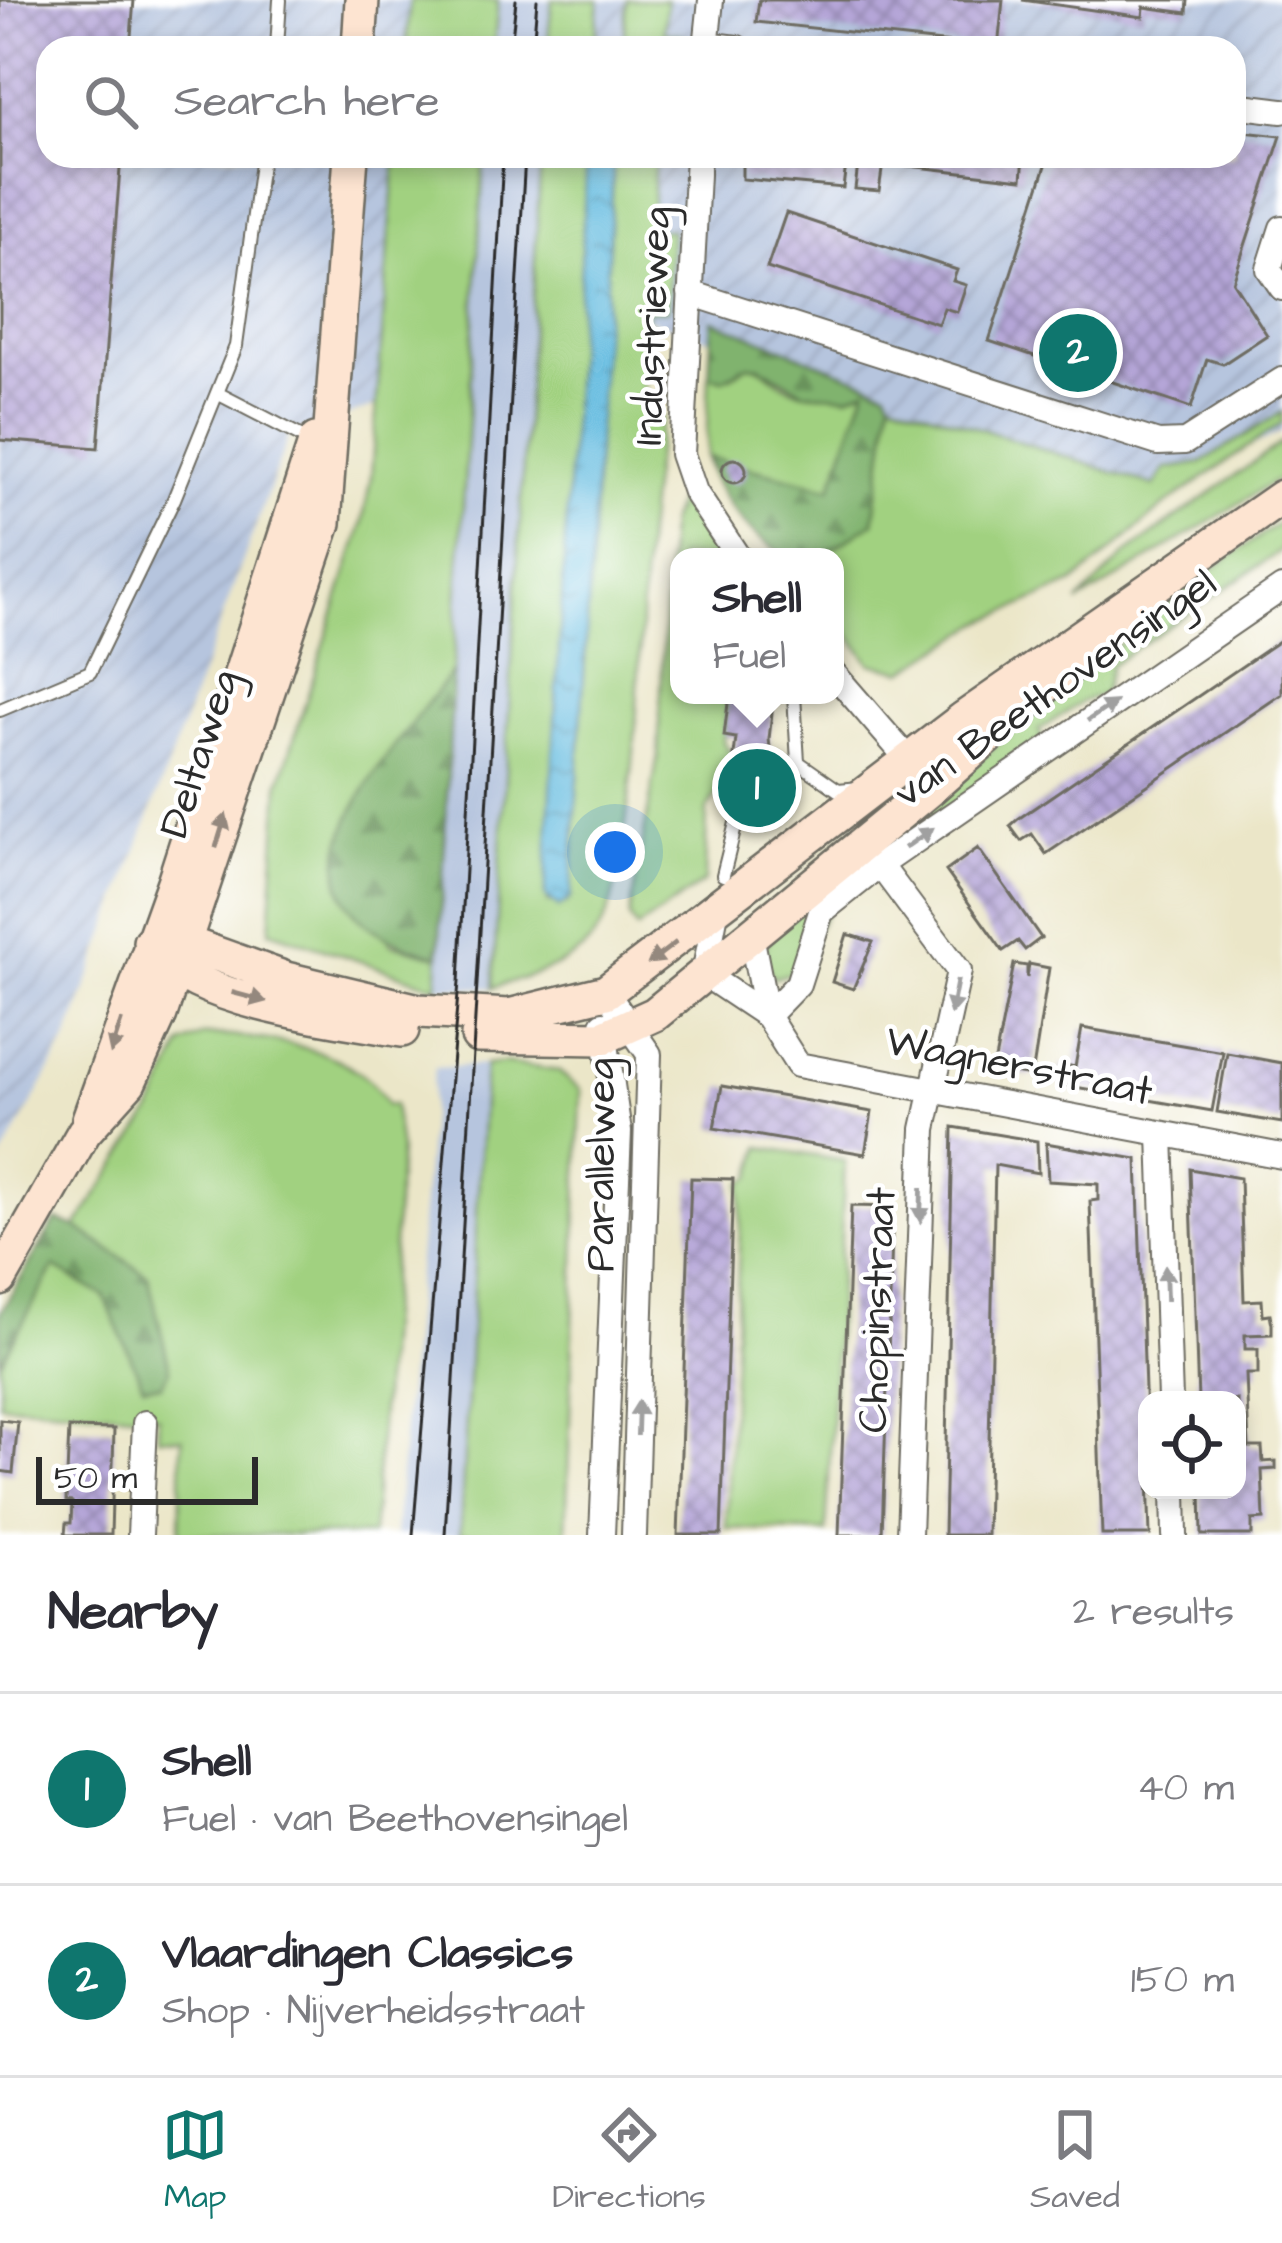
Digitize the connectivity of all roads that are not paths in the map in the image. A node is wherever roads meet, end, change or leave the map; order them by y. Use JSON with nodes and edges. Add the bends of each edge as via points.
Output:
{"nodes":[{"id":1,"x":280,"y":0,"type":"edge"},
{"id":2,"x":362,"y":0,"type":"edge"},
{"id":3,"x":711,"y":0,"type":"edge"},
{"id":4,"x":278,"y":36,"type":"edge"},
{"id":5,"x":360,"y":36,"type":"edge"},
{"id":6,"x":707,"y":36,"type":"edge"},
{"id":7,"x":1246,"y":106,"type":"edge"},
{"id":8,"x":1282,"y":110,"type":"edge"},
{"id":9,"x":260,"y":168,"type":"edge"},
{"id":10,"x":350,"y":168,"type":"edge"},
{"id":11,"x":697,"y":168,"type":"edge"},
{"id":12,"x":1282,"y":228,"type":"edge"},
{"id":13,"x":1282,"y":288,"type":"edge"},
{"id":14,"x":691,"y":293,"type":"junction"},
{"id":15,"x":334,"y":379,"type":"junction"},
{"id":16,"x":1282,"y":380,"type":"edge"},
{"id":17,"x":217,"y":393,"type":"junction"},
{"id":18,"x":315,"y":444,"type":"junction"},
{"id":19,"x":1282,"y":497,"type":"edge"},
{"id":20,"x":732,"y":548,"type":"edge"},
{"id":21,"x":1282,"y":588,"type":"edge"},
{"id":22,"x":1142,"y":597,"type":"junction"},
{"id":23,"x":844,"y":685,"type":"edge"},
{"id":24,"x":795,"y":704,"type":"edge"},
{"id":25,"x":0,"y":710,"type":"edge"},
{"id":26,"x":910,"y":759,"type":"junction"},
{"id":27,"x":798,"y":762,"type":"junction"},
{"id":28,"x":875,"y":786,"type":"junction"},
{"id":29,"x":932,"y":787,"type":"junction"},
{"id":30,"x":880,"y":865,"type":"junction"},
{"id":31,"x":723,"y":875,"type":"dead end"},
{"id":32,"x":716,"y":912,"type":"junction"},
{"id":33,"x":751,"y":935,"type":"junction"},
{"id":34,"x":150,"y":942,"type":"junction"},
{"id":35,"x":181,"y":958,"type":"junction"},
{"id":36,"x":704,"y":974,"type":"junction"},
{"id":37,"x":606,"y":992,"type":"junction"},
{"id":38,"x":767,"y":1016,"type":"junction"},
{"id":39,"x":617,"y":1032,"type":"junction"},
{"id":40,"x":935,"y":1090,"type":"junction"},
{"id":41,"x":84,"y":1132,"type":"junction"},
{"id":42,"x":1161,"y":1134,"type":"junction"},
{"id":43,"x":1282,"y":1156,"type":"edge"},
{"id":44,"x":0,"y":1280,"type":"edge"},
{"id":45,"x":1171,"y":1391,"type":"edge"},
{"id":46,"x":145,"y":1423,"type":"dead end"},
{"id":47,"x":1174,"y":1499,"type":"edge"},
{"id":48,"x":140,"y":1535,"type":"edge"},
{"id":49,"x":602,"y":1535,"type":"edge"},
{"id":50,"x":634,"y":1535,"type":"edge"},
{"id":51,"x":909,"y":1535,"type":"edge"},
{"id":52,"x":1175,"y":1535,"type":"edge"}],
"edges":[{"from":1,"to":4,"type":"lane"},
{"from":2,"to":5,"type":"street"},
{"from":3,"to":6,"type":"street"},
{"from":7,"to":8,"type":"street"},
{"from":9,"to":17,"type":"lane","via":[[236,346]]},
{"from":10,"to":15,"type":"street","name":"Deltaweg"},
{"from":11,"to":14,"type":"street","name":"Industrieweg"},
{"from":12,"to":13,"type":"street","via":[[1269,269]]},
{"from":14,"to":16,"type":"street","via":[[1158,442],[1185,442]]},
{"from":14,"to":20,"type":"street","name":"Industrieweg","via":[[682,454],[695,492]]},
{"from":15,"to":18,"type":"street","name":"Deltaweg"},
{"from":35,"to":15,"type":"street","name":"Deltaweg","one_way":true,"via":[[325,523]]},
{"from":17,"to":18,"type":"lane"},
{"from":17,"to":25,"type":"lane","via":[[90,673]]},
{"from":18,"to":34,"type":"street","name":"Deltaweg"},
{"from":19,"to":22,"type":"street","name":"van Beethovensingel"},
{"from":30,"to":21,"type":"street","name":"van Beethovensingel","one_way":true},
{"from":22,"to":26,"type":"street","name":"van Beethovensingel"},
{"from":22,"to":29,"type":"street","name":"van Beethovensingel"},
{"from":23,"to":26,"type":"street"},
{"from":24,"to":27,"type":"lane"},
{"from":26,"to":28,"type":"street","name":"van Beethovensingel"},
{"from":26,"to":29,"type":"street"},
{"from":27,"to":28,"type":"lane","via":[[838,790]]},
{"from":27,"to":31,"type":"lane","via":[[738,815]]},
{"from":28,"to":32,"type":"street","name":"van Beethovensingel"},
{"from":29,"to":33,"type":"street","name":"van Beethovensingel"},
{"from":30,"to":38,"type":"street","name":"van Beethovensingel","via":[[821,912],[798,984]]},
{"from":30,"to":40,"type":"street","name":"van Beethovensingel","one_way":true,"via":[[959,971]]},
{"from":32,"to":36,"type":"street"},
{"from":32,"to":37,"type":"street","name":"van Beethovensingel","one_way":true},
{"from":33,"to":36,"type":"street","name":"van Beethovensingel"},
{"from":33,"to":38,"type":"street"},
{"from":34,"to":35,"type":"street","name":"van Beethovensingel"},
{"from":34,"to":41,"type":"street","name":"Deltaweg","one_way":true},
{"from":35,"to":37,"type":"street","name":"van Beethovensingel","via":[[419,1011],[509,1016]]},
{"from":35,"to":39,"type":"street","name":"van Beethovensingel","one_way":true,"via":[[327,1018],[419,1032]]},
{"from":35,"to":41,"type":"street","name":"Deltaweg","via":[[128,1082]]},
{"from":36,"to":38,"type":"street"},
{"from":36,"to":39,"type":"street","name":"van Beethovensingel"},
{"from":37,"to":39,"type":"street","name":"Parallelweg"},
{"from":38,"to":40,"type":"street","name":"Wagnerstraat","via":[[798,1065]]},
{"from":39,"to":49,"type":"street","name":"Parallelweg"},
{"from":50,"to":39,"type":"street","name":"Parallelweg","one_way":true,"via":[[649,1054]]},
{"from":40,"to":42,"type":"street","name":"Wagnerstraat"},
{"from":40,"to":51,"type":"street","name":"Chopinstraat","one_way":true,"via":[[924,1129]]},
{"from":41,"to":44,"type":"street","name":"Deltaweg"},
{"from":42,"to":43,"type":"street","name":"Wagnerstraat"},
{"from":45,"to":42,"type":"street","one_way":true},
{"from":46,"to":48,"type":"street"},
{"from":47,"to":52,"type":"street"}]}
